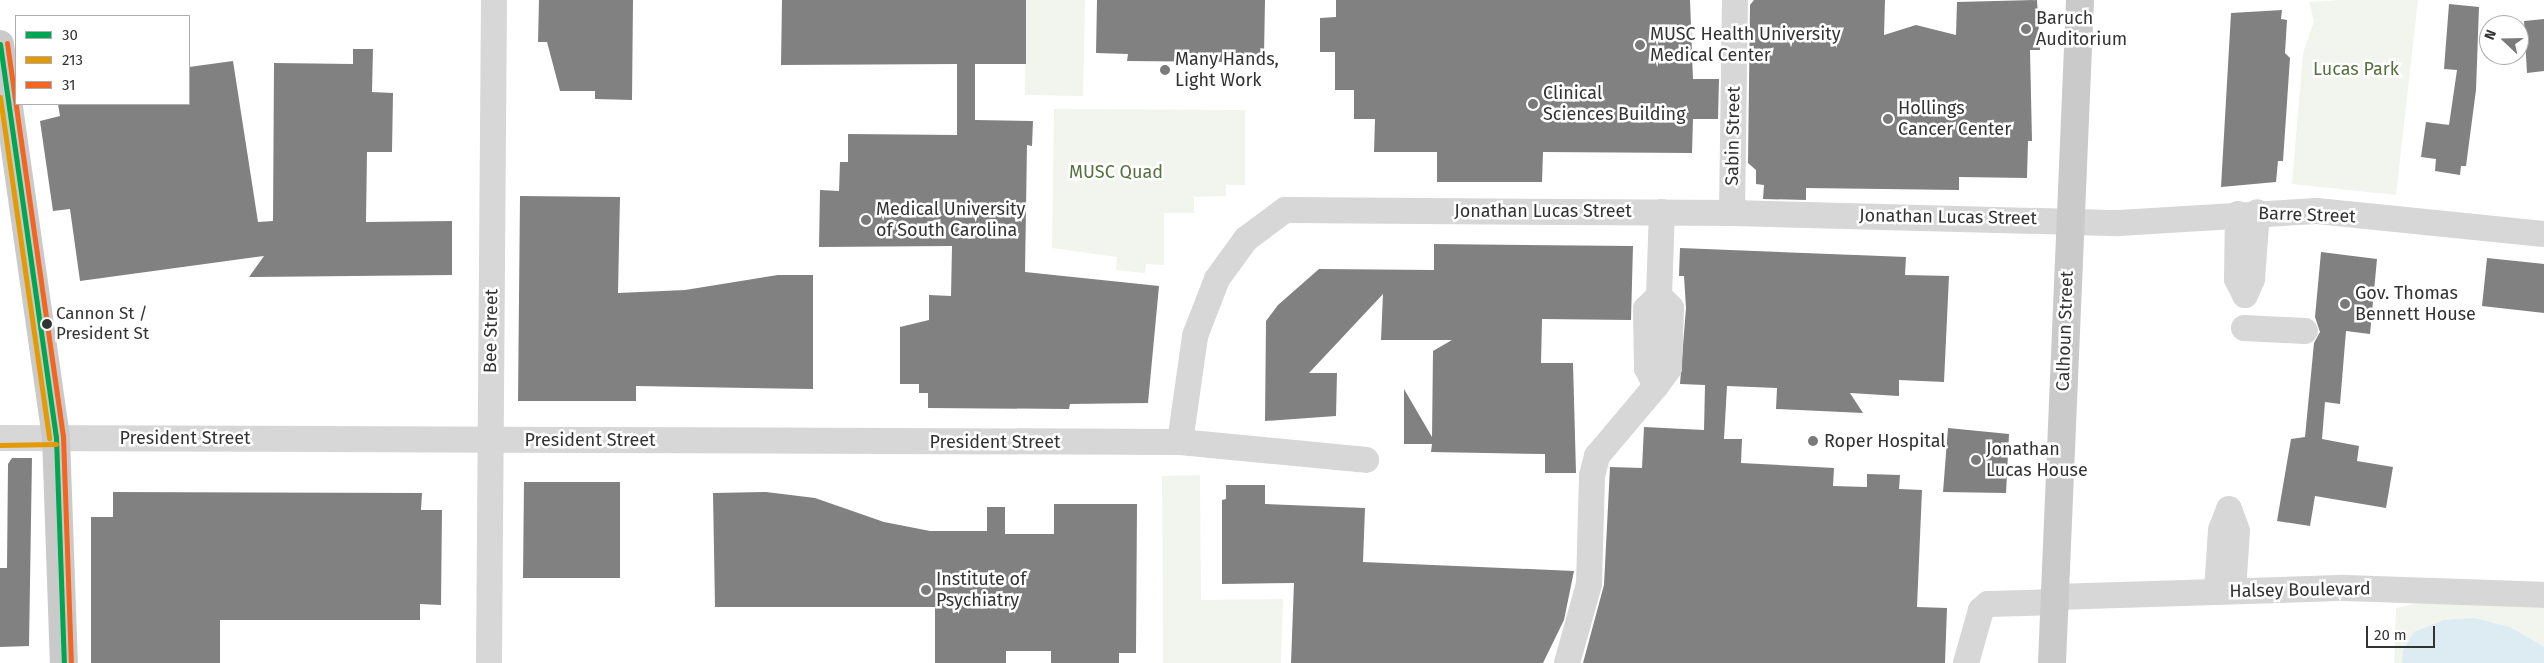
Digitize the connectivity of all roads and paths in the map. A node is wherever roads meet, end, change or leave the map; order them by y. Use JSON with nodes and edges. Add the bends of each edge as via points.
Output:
{"nodes":[{"id":1,"x":494,"y":0,"type":"edge"},
{"id":2,"x":1735,"y":0,"type":"edge"},
{"id":3,"x":2080,"y":0,"type":"edge"},
{"id":4,"x":0,"y":44,"type":"edge"},
{"id":5,"x":1662,"y":212,"type":"junction"},
{"id":6,"x":1732,"y":213,"type":"junction"},
{"id":7,"x":2069,"y":220,"type":"junction"},
{"id":8,"x":2544,"y":234,"type":"edge"},
{"id":9,"x":2244,"y":328,"type":"dead end"},
{"id":10,"x":2305,"y":330,"type":"dead end"},
{"id":11,"x":56,"y":437,"type":"junction"},
{"id":12,"x":0,"y":438,"type":"edge"},
{"id":13,"x":490,"y":439,"type":"junction"},
{"id":14,"x":1180,"y":442,"type":"junction"},
{"id":15,"x":1366,"y":460,"type":"dead end"},
{"id":16,"x":2544,"y":595,"type":"edge"},
{"id":17,"x":2055,"y":599,"type":"junction"},
{"id":18,"x":64,"y":663,"type":"edge"},
{"id":19,"x":489,"y":663,"type":"edge"},
{"id":20,"x":1566,"y":663,"type":"edge"},
{"id":21,"x":1966,"y":663,"type":"edge"},
{"id":22,"x":2052,"y":663,"type":"edge"}],
"edges":[{"from":1,"to":13,"type":"street","name":"Bee Street"},
{"from":2,"to":6,"type":"street","name":"Sabin Street"},
{"from":3,"to":7,"type":"main road","name":"Calhoun Street"},
{"from":4,"to":11,"type":"main road"},
{"from":5,"to":6,"type":"street","name":"Jonathan Lucas Street"},
{"from":5,"to":14,"type":"street","name":"Jonathan Lucas Street","via":[[1285,210],[1246,239],[1217,279],[1195,336]]},
{"from":5,"to":20,"type":"street","via":[[1659,296],[1646,309],[1647,368],[1656,386],[1597,456],[1592,476],[1589,584]]},
{"from":6,"to":7,"type":"street","name":"Jonathan Lucas Street"},
{"from":7,"to":8,"type":"street","name":"Barre Street","via":[[2119,223],[2317,211]]},
{"from":7,"to":17,"type":"main road","name":"Calhoun Street"},
{"from":9,"to":10,"type":"street"},
{"from":11,"to":12,"type":"street","name":"President Street"},
{"from":11,"to":13,"type":"street","name":"President Street"},
{"from":11,"to":18,"type":"main road"},
{"from":13,"to":14,"type":"street","name":"President Street"},
{"from":13,"to":19,"type":"street","name":"Bee Street"},
{"from":14,"to":15,"type":"street","name":"President Street"},
{"from":16,"to":17,"type":"street","name":"Halsey Boulevard","via":[[2453,589],[2225,592]]},
{"from":17,"to":21,"type":"street","name":"Halsey Boulevard","via":[[1988,604],[1981,610]]},
{"from":17,"to":22,"type":"main road","name":"Calhoun Street"}]}
